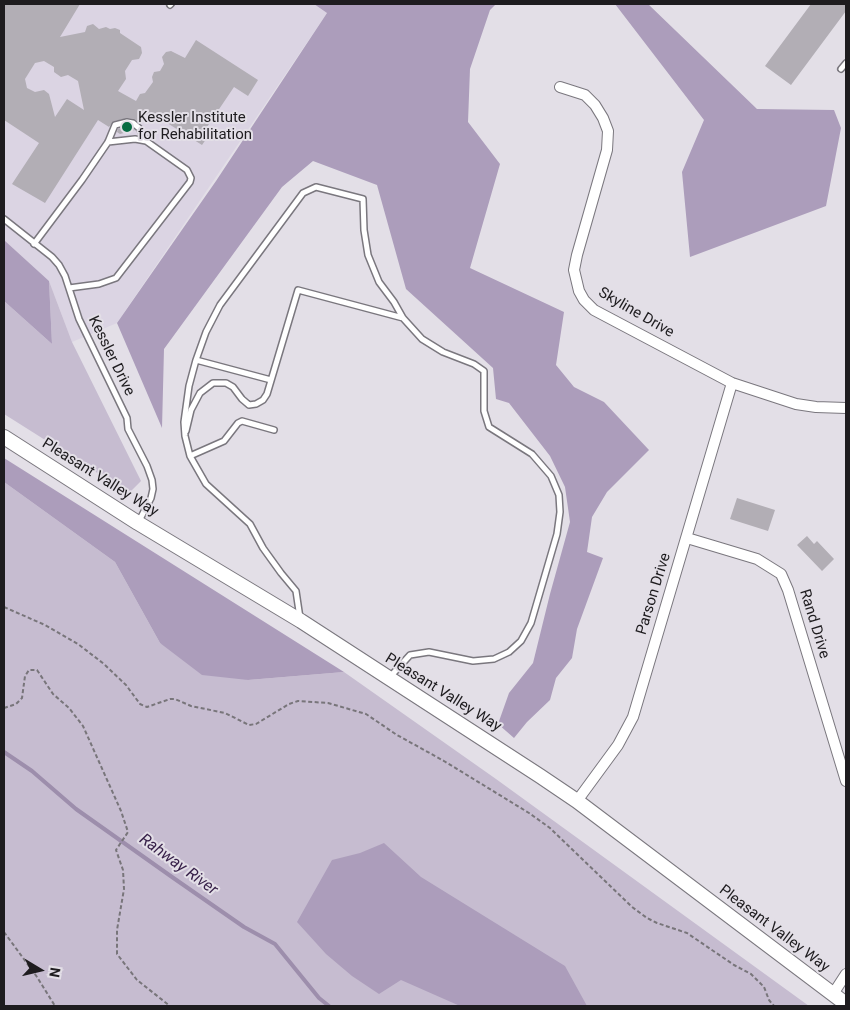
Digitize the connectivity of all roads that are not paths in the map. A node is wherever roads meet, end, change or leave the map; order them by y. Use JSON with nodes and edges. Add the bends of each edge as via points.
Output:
{"nodes":[{"id":1,"x":846,"y":63,"type":"edge"},
{"id":2,"x":841,"y":69,"type":"dead end"},
{"id":3,"x":560,"y":87,"type":"dead end"},
{"id":4,"x":146,"y":141,"type":"junction"},
{"id":5,"x":108,"y":142,"type":"junction"},
{"id":6,"x":4,"y":219,"type":"edge"},
{"id":7,"x":34,"y":244,"type":"junction"},
{"id":8,"x":69,"y":288,"type":"junction"},
{"id":9,"x":403,"y":318,"type":"junction"},
{"id":10,"x":196,"y":360,"type":"junction"},
{"id":11,"x":271,"y":380,"type":"junction"},
{"id":12,"x":732,"y":383,"type":"junction"},
{"id":13,"x":846,"y":408,"type":"edge"},
{"id":14,"x":274,"y":430,"type":"dead end"},
{"id":15,"x":184,"y":436,"type":"junction"},
{"id":16,"x":4,"y":437,"type":"edge"},
{"id":17,"x":190,"y":456,"type":"junction"},
{"id":18,"x":138,"y":523,"type":"junction"},
{"id":19,"x":687,"y":538,"type":"junction"},
{"id":20,"x":301,"y":621,"type":"junction"},
{"id":21,"x":388,"y":678,"type":"junction"},
{"id":22,"x":846,"y":781,"type":"edge"},
{"id":23,"x":577,"y":801,"type":"junction"},
{"id":24,"x":846,"y":974,"type":"edge"},
{"id":25,"x":833,"y":994,"type":"junction"},
{"id":26,"x":846,"y":1004,"type":"edge"}],
"edges":[{"from":1,"to":2,"type":"lane"},
{"from":3,"to":12,"type":"street","name":"Skyline Drive","via":[[585,96],[595,105],[608,131],[606,150],[574,270],[581,296],[594,310]]},
{"from":4,"to":5,"type":"lane"},
{"from":4,"to":5,"type":"lane","via":[[140,128],[127,122],[115,126]]},
{"from":4,"to":8,"type":"lane","via":[[187,170],[190,182],[116,278],[100,284]]},
{"from":5,"to":7,"type":"lane"},
{"from":6,"to":7,"type":"lane","name":"Kessler Drive"},
{"from":7,"to":8,"type":"lane","name":"Kessler Drive","via":[[59,265]]},
{"from":8,"to":18,"type":"lane","name":"Kessler Drive","via":[[80,319],[127,418],[128,429],[148,466],[154,489]]},
{"from":9,"to":10,"type":"lane","via":[[378,282],[368,255],[364,199],[316,187],[303,193],[221,304]]},
{"from":9,"to":11,"type":"lane","via":[[298,290]]},
{"from":9,"to":21,"type":"lane","via":[[422,339],[484,371],[484,411],[489,427],[532,454],[552,476],[559,494],[560,512],[557,534],[531,623],[521,641],[494,659],[473,661],[429,652],[410,655]]},
{"from":10,"to":11,"type":"lane"},
{"from":10,"to":15,"type":"lane","via":[[189,386]]},
{"from":11,"to":15,"type":"lane","via":[[263,400],[249,405],[233,387],[226,383],[213,383],[200,393],[191,410]]},
{"from":12,"to":13,"type":"street","name":"Skyline Drive","via":[[796,404]]},
{"from":12,"to":19,"type":"street","name":"Parson Drive"},
{"from":14,"to":17,"type":"lane","via":[[242,421],[224,441]]},
{"from":15,"to":17,"type":"lane"},
{"from":16,"to":18,"type":"main road","name":"Pleasant Valley Way"},
{"from":17,"to":20,"type":"lane","via":[[206,484],[250,524],[296,591]]},
{"from":18,"to":20,"type":"main road","name":"Pleasant Valley Way"},
{"from":19,"to":22,"type":"street","name":"Rand Drive","via":[[757,559],[781,574]]},
{"from":19,"to":23,"type":"street","name":"Parson Drive","via":[[633,717],[618,745]]},
{"from":20,"to":21,"type":"main road","name":"Pleasant Valley Way"},
{"from":21,"to":23,"type":"main road","name":"Pleasant Valley Way"},
{"from":23,"to":25,"type":"main road","name":"Pleasant Valley Way"},
{"from":24,"to":25,"type":"street"},
{"from":25,"to":26,"type":"main road","name":"Pleasant Valley Way"}]}
